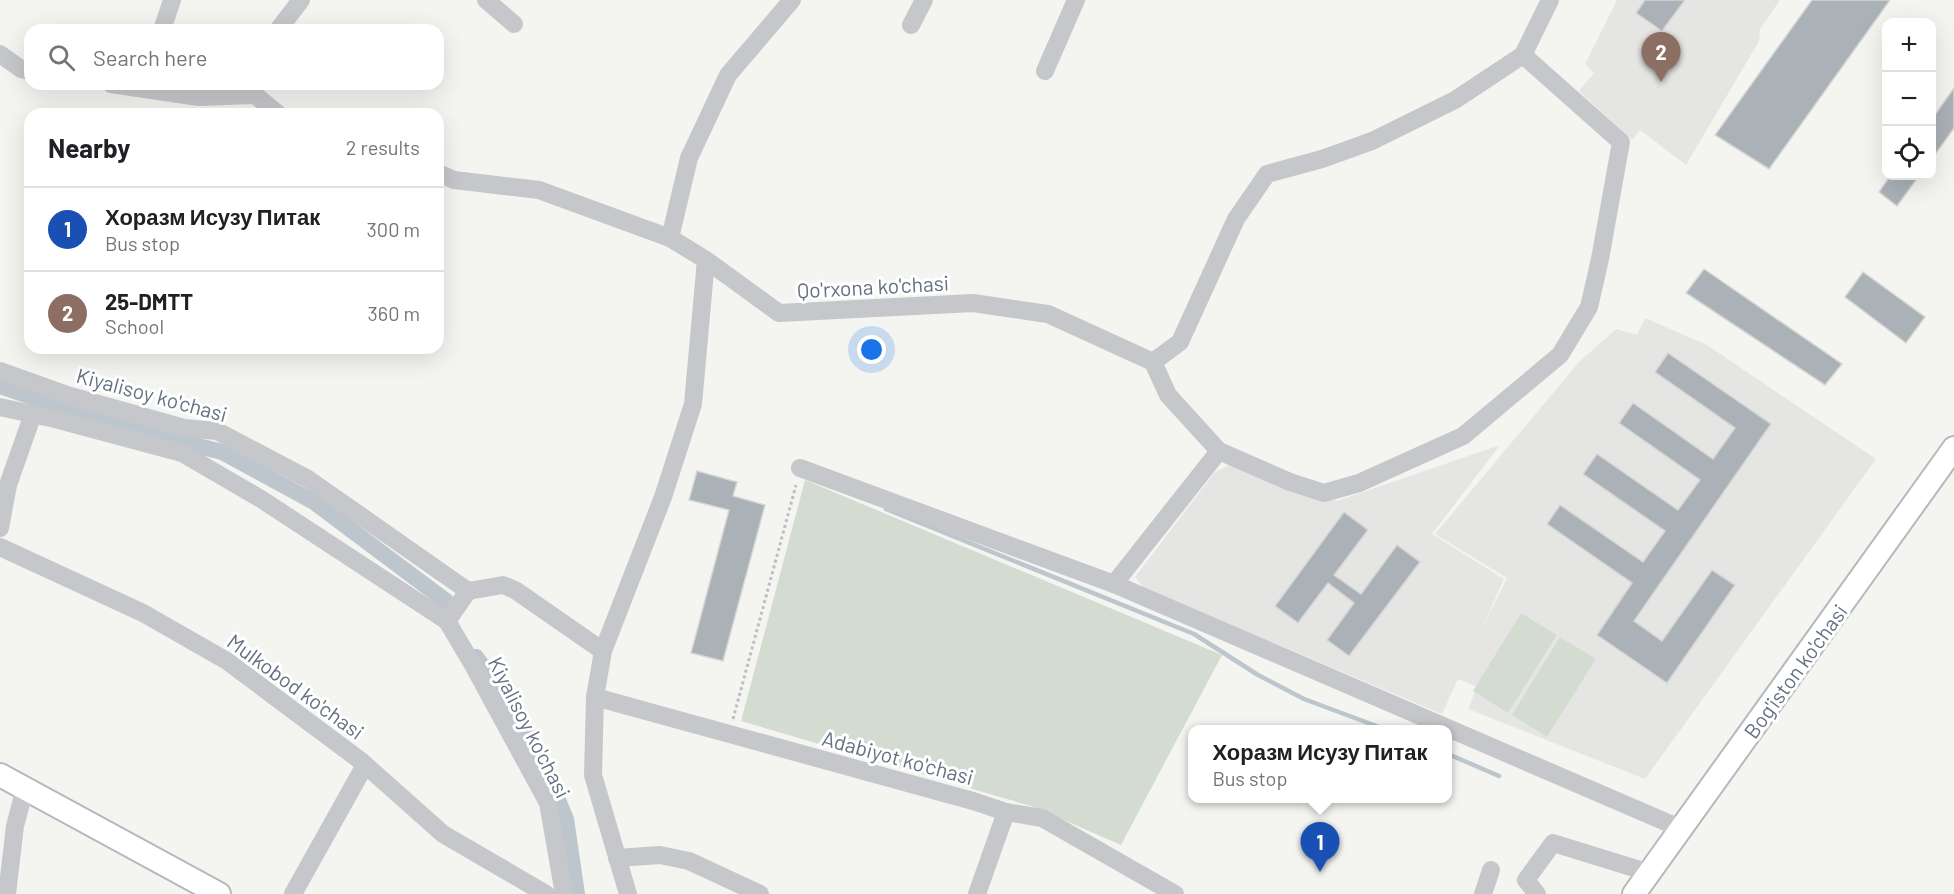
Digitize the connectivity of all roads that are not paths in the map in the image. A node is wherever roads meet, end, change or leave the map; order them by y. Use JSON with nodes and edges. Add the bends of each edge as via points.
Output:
{"nodes":[{"id":1,"x":172,"y":0,"type":"edge"},
{"id":2,"x":301,"y":0,"type":"edge"},
{"id":3,"x":486,"y":0,"type":"edge"},
{"id":4,"x":792,"y":0,"type":"edge"},
{"id":5,"x":924,"y":0,"type":"edge"},
{"id":6,"x":1076,"y":0,"type":"edge"},
{"id":7,"x":1550,"y":0,"type":"edge"},
{"id":8,"x":163,"y":24,"type":"edge"},
{"id":9,"x":283,"y":24,"type":"edge"},
{"id":10,"x":514,"y":24,"type":"dead end"},
{"id":11,"x":911,"y":25,"type":"dead end"},
{"id":12,"x":0,"y":54,"type":"edge"},
{"id":13,"x":1523,"y":55,"type":"junction"},
{"id":14,"x":24,"y":70,"type":"edge"},
{"id":15,"x":1045,"y":71,"type":"dead end"},
{"id":16,"x":258,"y":90,"type":"edge"},
{"id":17,"x":273,"y":108,"type":"edge"},
{"id":18,"x":444,"y":176,"type":"edge"},
{"id":19,"x":670,"y":238,"type":"junction"},
{"id":20,"x":706,"y":260,"type":"junction"},
{"id":21,"x":1153,"y":362,"type":"junction"},
{"id":22,"x":0,"y":371,"type":"edge"},
{"id":23,"x":0,"y":407,"type":"edge"},
{"id":24,"x":33,"y":414,"type":"junction"},
{"id":25,"x":1954,"y":448,"type":"edge"},
{"id":26,"x":1219,"y":451,"type":"junction"},
{"id":27,"x":801,"y":468,"type":"road end"},
{"id":28,"x":0,"y":528,"type":"edge"},
{"id":29,"x":0,"y":547,"type":"edge"},
{"id":30,"x":1114,"y":584,"type":"junction"},
{"id":31,"x":468,"y":591,"type":"junction"},
{"id":32,"x":447,"y":621,"type":"junction"},
{"id":33,"x":603,"y":651,"type":"junction"},
{"id":34,"x":595,"y":698,"type":"junction"},
{"id":35,"x":1441,"y":725,"type":"edge"},
{"id":36,"x":1452,"y":730,"type":"edge"},
{"id":37,"x":365,"y":765,"type":"junction"},
{"id":38,"x":0,"y":775,"type":"edge"},
{"id":39,"x":25,"y":788,"type":"junction"},
{"id":40,"x":1006,"y":812,"type":"junction"},
{"id":41,"x":1682,"y":829,"type":"junction"},
{"id":42,"x":617,"y":858,"type":"junction"},
{"id":43,"x":1491,"y":870,"type":"dead end"},
{"id":44,"x":1650,"y":873,"type":"junction"},
{"id":45,"x":7,"y":894,"type":"edge"},
{"id":46,"x":219,"y":894,"type":"edge"},
{"id":47,"x":293,"y":894,"type":"edge"},
{"id":48,"x":546,"y":894,"type":"edge"},
{"id":49,"x":564,"y":894,"type":"edge"},
{"id":50,"x":628,"y":894,"type":"edge"},
{"id":51,"x":760,"y":894,"type":"edge"},
{"id":52,"x":977,"y":894,"type":"edge"},
{"id":53,"x":1175,"y":894,"type":"edge"},
{"id":54,"x":1483,"y":894,"type":"edge"},
{"id":55,"x":1537,"y":894,"type":"edge"},
{"id":56,"x":1634,"y":894,"type":"edge"}],
"edges":[{"from":1,"to":8,"type":"street"},
{"from":2,"to":9,"type":"street"},
{"from":3,"to":10,"type":"street"},
{"from":4,"to":19,"type":"street","via":[[728,75],[689,158]]},
{"from":5,"to":11,"type":"street"},
{"from":6,"to":15,"type":"street"},
{"from":7,"to":13,"type":"street"},
{"from":12,"to":14,"type":"street"},
{"from":13,"to":21,"type":"street","via":[[1455,100],[1372,141],[1267,174],[1236,219],[1180,342]]},
{"from":13,"to":26,"type":"street","via":[[1621,141],[1589,307],[1560,356],[1463,436],[1359,483],[1324,493]]},
{"from":16,"to":17,"type":"street"},
{"from":18,"to":19,"type":"street","name":"Qo'rxona ko'chasi","via":[[539,190]]},
{"from":19,"to":20,"type":"street","name":"Qo'rxona ko'chasi"},
{"from":20,"to":21,"type":"street","name":"Qo'rxona ko'chasi","via":[[778,313],[973,303],[1048,314]]},
{"from":20,"to":33,"type":"street","via":[[693,404],[663,497]]},
{"from":21,"to":26,"type":"street","via":[[1168,395]]},
{"from":22,"to":31,"type":"street","name":"Kiyalisoy ko'chasi","via":[[70,396],[184,428],[217,430],[308,479]]},
{"from":23,"to":24,"type":"street","name":"Kiyalisoy ko'chasi"},
{"from":24,"to":28,"type":"street","via":[[8,485]]},
{"from":24,"to":32,"type":"street","name":"Kiyalisoy ko'chasi","via":[[182,453],[261,499]]},
{"from":25,"to":41,"type":"main road","name":"Bog'iston ko'chasi"},
{"from":26,"to":30,"type":"street"},
{"from":27,"to":30,"type":"street"},
{"from":29,"to":37,"type":"street","name":"Mulkobod ko'chasi","via":[[143,613],[227,661]]},
{"from":30,"to":35,"type":"street"},
{"from":31,"to":32,"type":"street"},
{"from":31,"to":33,"type":"street","via":[[503,585],[515,590]]},
{"from":32,"to":49,"type":"street","name":"Kiyalisoy ko'chasi","via":[[548,803]]},
{"from":33,"to":34,"type":"street"},
{"from":34,"to":40,"type":"street","name":"Adabiyot ko'chasi"},
{"from":34,"to":42,"type":"street","via":[[593,775]]},
{"from":36,"to":41,"type":"street"},
{"from":37,"to":47,"type":"street"},
{"from":37,"to":48,"type":"street","name":"Mulkobod ko'chasi","via":[[443,834]]},
{"from":38,"to":39,"type":"main road"},
{"from":39,"to":45,"type":"street","via":[[15,826]]},
{"from":39,"to":46,"type":"main road"},
{"from":40,"to":52,"type":"street"},
{"from":40,"to":53,"type":"street","name":"Adabiyot ko'chasi","via":[[1042,818]]},
{"from":41,"to":44,"type":"main road","name":"Bog'iston ko'chasi"},
{"from":42,"to":50,"type":"street"},
{"from":42,"to":51,"type":"street","via":[[660,855],[689,861]]},
{"from":43,"to":54,"type":"street"},
{"from":44,"to":55,"type":"street","via":[[1553,843],[1526,880]]},
{"from":44,"to":56,"type":"main road","name":"Bog'iston ko'chasi"}]}
